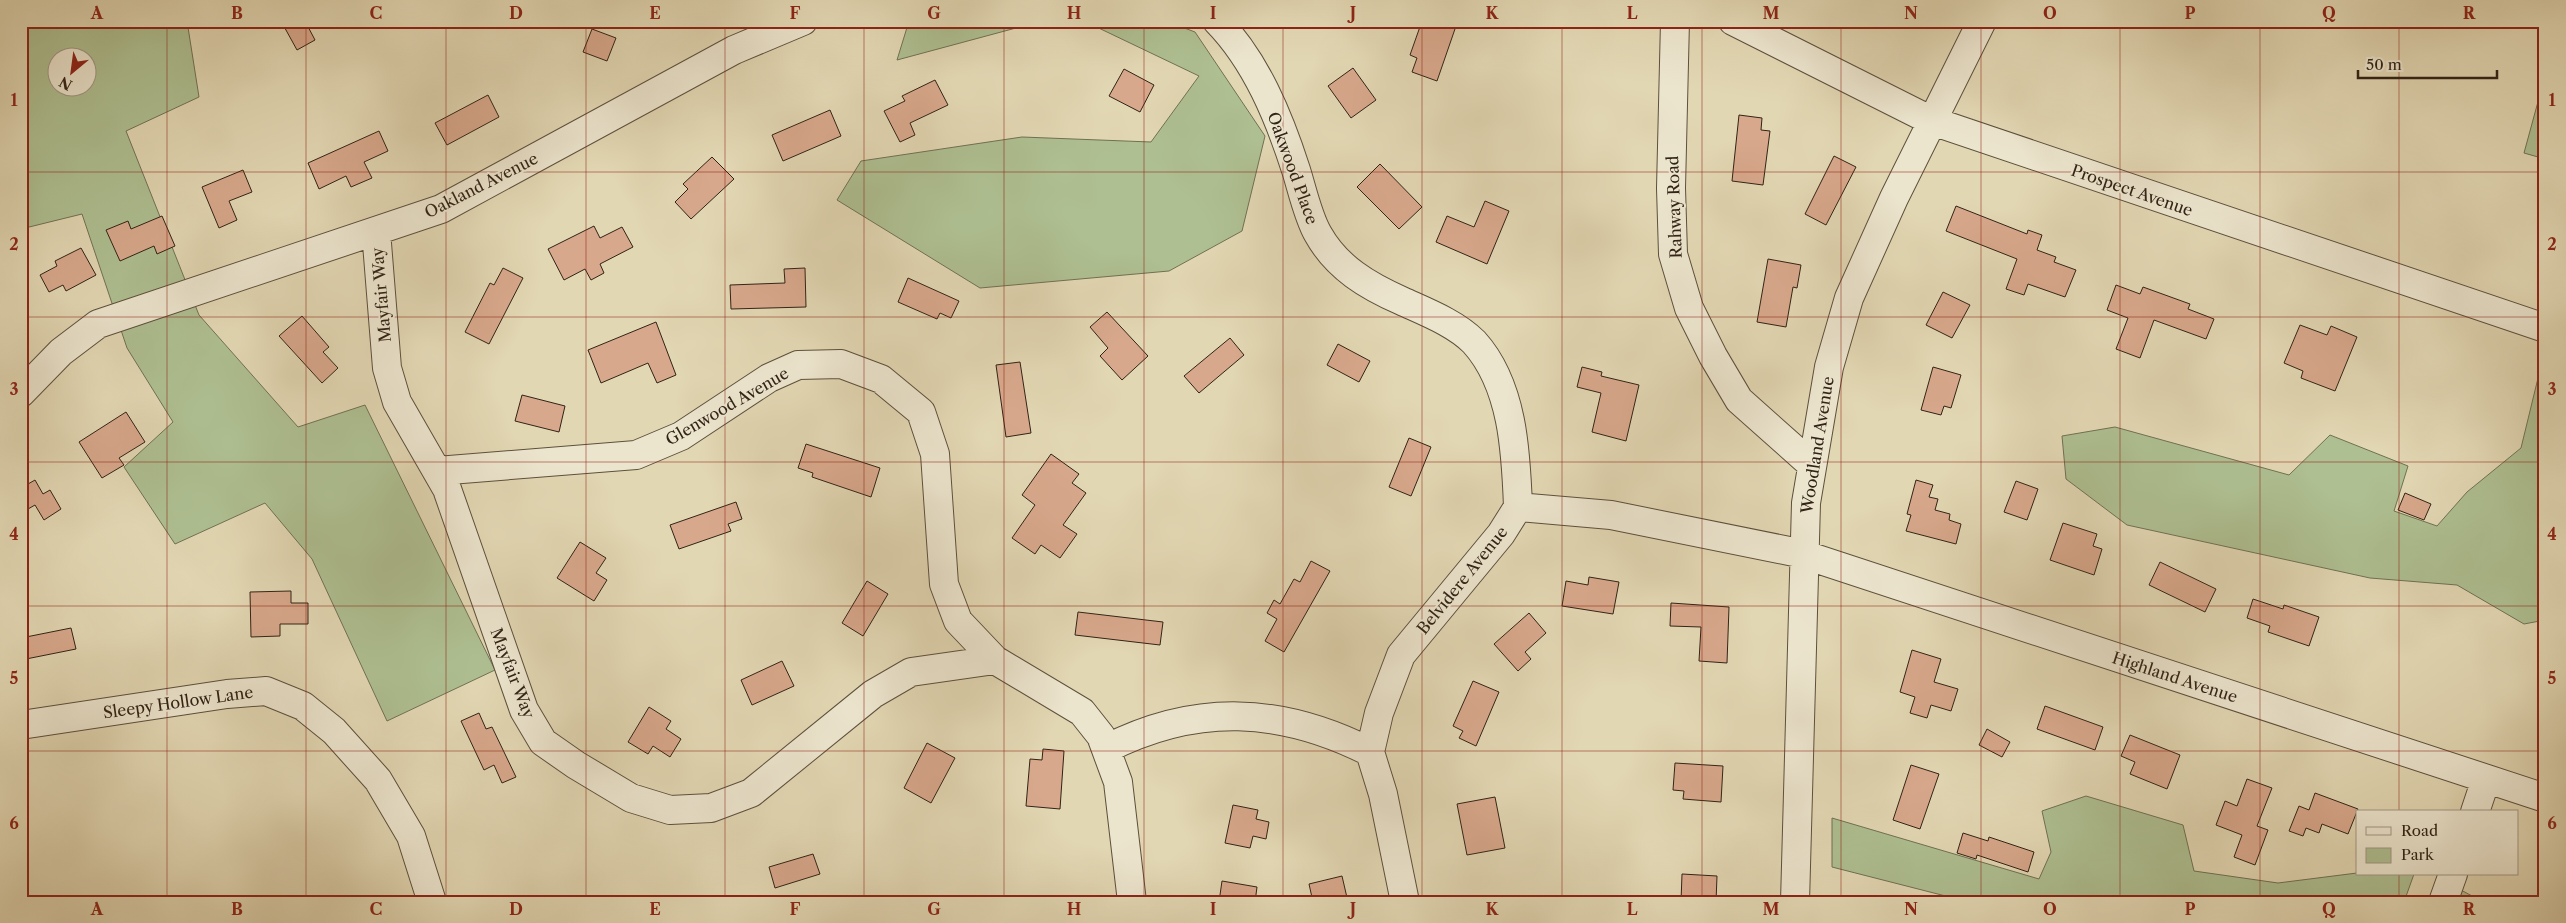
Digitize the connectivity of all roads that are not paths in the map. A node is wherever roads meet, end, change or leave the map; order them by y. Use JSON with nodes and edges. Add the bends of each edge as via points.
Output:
{"nodes":[{"id":1,"x":803,"y":21,"type":"edge"},
{"id":2,"x":1216,"y":21,"type":"edge"},
{"id":3,"x":1675,"y":21,"type":"edge"},
{"id":4,"x":1733,"y":21,"type":"edge"},
{"id":5,"x":1982,"y":21,"type":"edge"},
{"id":6,"x":1932,"y":121,"type":"junction"},
{"id":7,"x":376,"y":231,"type":"junction"},
{"id":8,"x":2545,"y":328,"type":"edge"},
{"id":9,"x":21,"y":393,"type":"edge"},
{"id":10,"x":1812,"y":465,"type":"junction"},
{"id":11,"x":437,"y":472,"type":"junction"},
{"id":12,"x":1518,"y":507,"type":"junction"},
{"id":13,"x":1805,"y":555,"type":"junction"},
{"id":14,"x":995,"y":660,"type":"junction"},
{"id":15,"x":21,"y":725,"type":"edge"},
{"id":16,"x":1106,"y":749,"type":"junction"},
{"id":17,"x":1370,"y":752,"type":"junction"},
{"id":18,"x":2486,"y":780,"type":"junction"},
{"id":19,"x":2545,"y":798,"type":"edge"},
{"id":20,"x":2476,"y":810,"type":"edge"},
{"id":21,"x":2452,"y":876,"type":"edge"},
{"id":22,"x":432,"y":902,"type":"edge"},
{"id":23,"x":1132,"y":902,"type":"edge"},
{"id":24,"x":1405,"y":902,"type":"edge"},
{"id":25,"x":1795,"y":902,"type":"edge"},
{"id":26,"x":2443,"y":902,"type":"edge"}],
"edges":[{"from":1,"to":7,"type":"street","name":"Oakland Avenue","via":[[734,50],[441,209]]},
{"from":2,"to":12,"type":"street","name":"Oakwood Place","via":[[1228,32],[1256,72],[1292,156],[1323,241],[1341,263],[1368,286],[1439,317],[1473,341],[1491,365],[1504,400],[1516,454]]},
{"from":3,"to":10,"type":"street","name":"Rahway Road","via":[[1671,188],[1674,254],[1689,308],[1739,400]]},
{"from":4,"to":6,"type":"street","name":"Prospect Avenue"},
{"from":5,"to":6,"type":"street","name":"Woodland Avenue"},
{"from":6,"to":8,"type":"street","name":"Prospect Avenue"},
{"from":6,"to":10,"type":"street","name":"Woodland Avenue","via":[[1850,298],[1829,366]]},
{"from":7,"to":9,"type":"street","name":"Oakland Avenue","via":[[98,324],[62,352]]},
{"from":7,"to":11,"type":"street","name":"Mayfair Way","via":[[387,368],[397,402]]},
{"from":10,"to":13,"type":"street","name":"Woodland Avenue","via":[[1806,504]]},
{"from":11,"to":14,"type":"street","name":"Glenwood Avenue","via":[[636,456],[682,436],[769,378],[798,365],[841,364],[881,379],[921,412],[935,454],[944,584],[958,622]]},
{"from":11,"to":14,"type":"street","name":"Mayfair Way","via":[[447,489],[524,710],[543,742],[631,798],[670,810],[711,808],[751,793],[873,694],[911,672]]},
{"from":12,"to":13,"type":"street","via":[[1611,515]]},
{"from":12,"to":17,"type":"street","name":"Belvidere Avenue","via":[[1501,534],[1402,655],[1380,712]]},
{"from":13,"to":18,"type":"street","name":"Highland Avenue"},
{"from":13,"to":25,"type":"street","name":"Woodland Avenue"},
{"from":14,"to":16,"type":"street","name":"Glenwood Avenue","via":[[1082,712],[1101,736]]},
{"from":15,"to":22,"type":"street","name":"Sleepy Hollow Lane","via":[[266,691],[303,706],[334,731],[378,780],[411,836]]},
{"from":16,"to":17,"type":"street","via":[[1151,729],[1178,722],[1234,716],[1262,717],[1316,728]]},
{"from":16,"to":23,"type":"street","name":"Glenwood Avenue","via":[[1118,782]]},
{"from":17,"to":24,"type":"street","via":[[1383,794]]},
{"from":18,"to":19,"type":"street","name":"Highland Avenue"},
{"from":18,"to":20,"type":"street"},
{"from":21,"to":26,"type":"street"}]}
